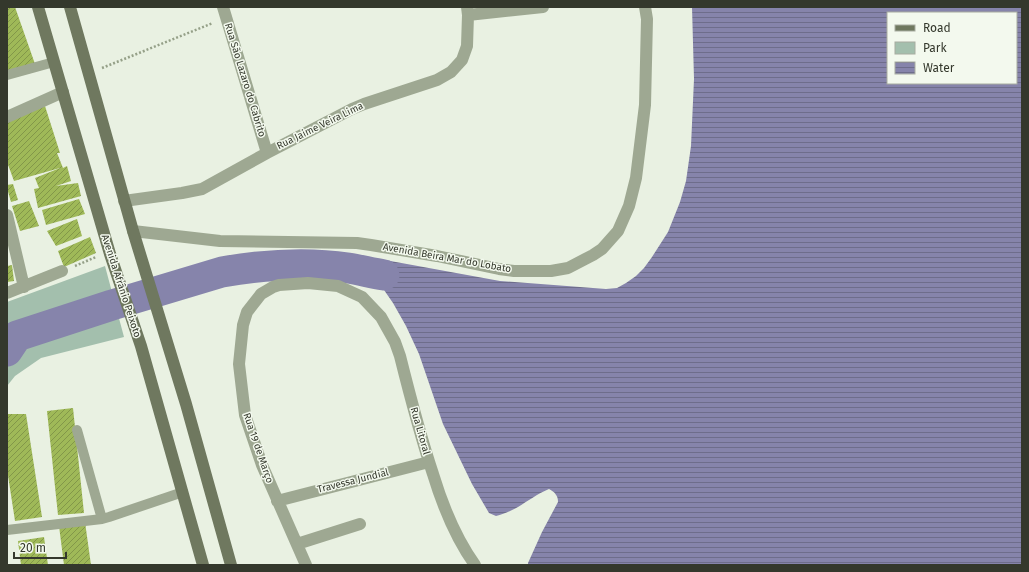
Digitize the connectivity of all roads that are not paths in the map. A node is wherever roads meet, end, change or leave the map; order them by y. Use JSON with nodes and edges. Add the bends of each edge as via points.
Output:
{"nodes":[{"id":1,"x":38,"y":7,"type":"edge"},
{"id":2,"x":70,"y":7,"type":"edge"},
{"id":3,"x":543,"y":7,"type":"edge"},
{"id":4,"x":645,"y":7,"type":"edge"},
{"id":5,"x":468,"y":11,"type":"edge"},
{"id":6,"x":224,"y":12,"type":"edge"},
{"id":7,"x":54,"y":62,"type":"junction"},
{"id":8,"x":7,"y":75,"type":"edge"},
{"id":9,"x":63,"y":92,"type":"junction"},
{"id":10,"x":7,"y":117,"type":"edge"},
{"id":11,"x":267,"y":153,"type":"junction"},
{"id":12,"x":124,"y":201,"type":"junction"},
{"id":13,"x":7,"y":214,"type":"edge"},
{"id":14,"x":132,"y":231,"type":"junction"},
{"id":15,"x":62,"y":271,"type":"road end"},
{"id":16,"x":24,"y":287,"type":"junction"},
{"id":17,"x":7,"y":293,"type":"edge"},
{"id":18,"x":364,"y":298,"type":"joint"},
{"id":19,"x":77,"y":430,"type":"dead end"},
{"id":20,"x":429,"y":462,"type":"junction"},
{"id":21,"x":183,"y":492,"type":"junction"},
{"id":22,"x":277,"y":501,"type":"junction"},
{"id":23,"x":102,"y":519,"type":"junction"},
{"id":24,"x":360,"y":524,"type":"dead end"},
{"id":25,"x":7,"y":530,"type":"edge"},
{"id":26,"x":297,"y":544,"type":"junction"},
{"id":27,"x":203,"y":565,"type":"edge"},
{"id":28,"x":231,"y":565,"type":"edge"},
{"id":29,"x":306,"y":565,"type":"edge"},
{"id":30,"x":475,"y":565,"type":"edge"}],
"edges":[{"from":1,"to":7,"type":"main road","name":"Avenida Afrânio Peixoto"},
{"from":2,"to":12,"type":"main road"},
{"from":3,"to":5,"type":"street"},
{"from":4,"to":14,"type":"street","name":"Avenida Beira Mar do Lobato","via":[[645,105],[636,178],[629,206],[618,231],[608,242],[593,255],[568,268],[551,271],[506,270],[357,243],[220,241]]},
{"from":5,"to":11,"type":"street","name":"Rua Jaime Veira Lima","via":[[467,46],[462,60],[451,72],[437,80],[357,107]]},
{"from":6,"to":11,"type":"street","name":"Rua São Lazaro do Cabrito"},
{"from":7,"to":8,"type":"lane"},
{"from":7,"to":9,"type":"main road","name":"Avenida Afrânio Peixoto"},
{"from":9,"to":10,"type":"street"},
{"from":9,"to":21,"type":"main road","name":"Avenida Afrânio Peixoto"},
{"from":11,"to":12,"type":"street","name":"Rua Jaime Veira Lima","via":[[202,189]]},
{"from":12,"to":14,"type":"main road"},
{"from":13,"to":16,"type":"street"},
{"from":14,"to":28,"type":"main road","via":[[186,404]]},
{"from":15,"to":16,"type":"street"},
{"from":16,"to":17,"type":"street"},
{"from":18,"to":20,"type":"street","name":"Rua Litoral","via":[[381,317],[395,342]]},
{"from":18,"to":22,"type":"street","name":"Rua 19 de Março","via":[[334,285],[279,285],[261,294],[247,312],[242,325],[239,364],[245,415]]},
{"from":19,"to":23,"type":"lane"},
{"from":20,"to":22,"type":"street","name":"Travessa Jundial"},
{"from":20,"to":30,"type":"street","name":"Rua Litoral","via":[[443,506],[458,540]]},
{"from":21,"to":23,"type":"lane"},
{"from":21,"to":27,"type":"main road","name":"Avenida Afrânio Peixoto"},
{"from":22,"to":26,"type":"street","name":"Rua 19 de Março"},
{"from":23,"to":25,"type":"lane"},
{"from":24,"to":26,"type":"street"},
{"from":26,"to":29,"type":"street","name":"Rua 19 de Março"}]}
